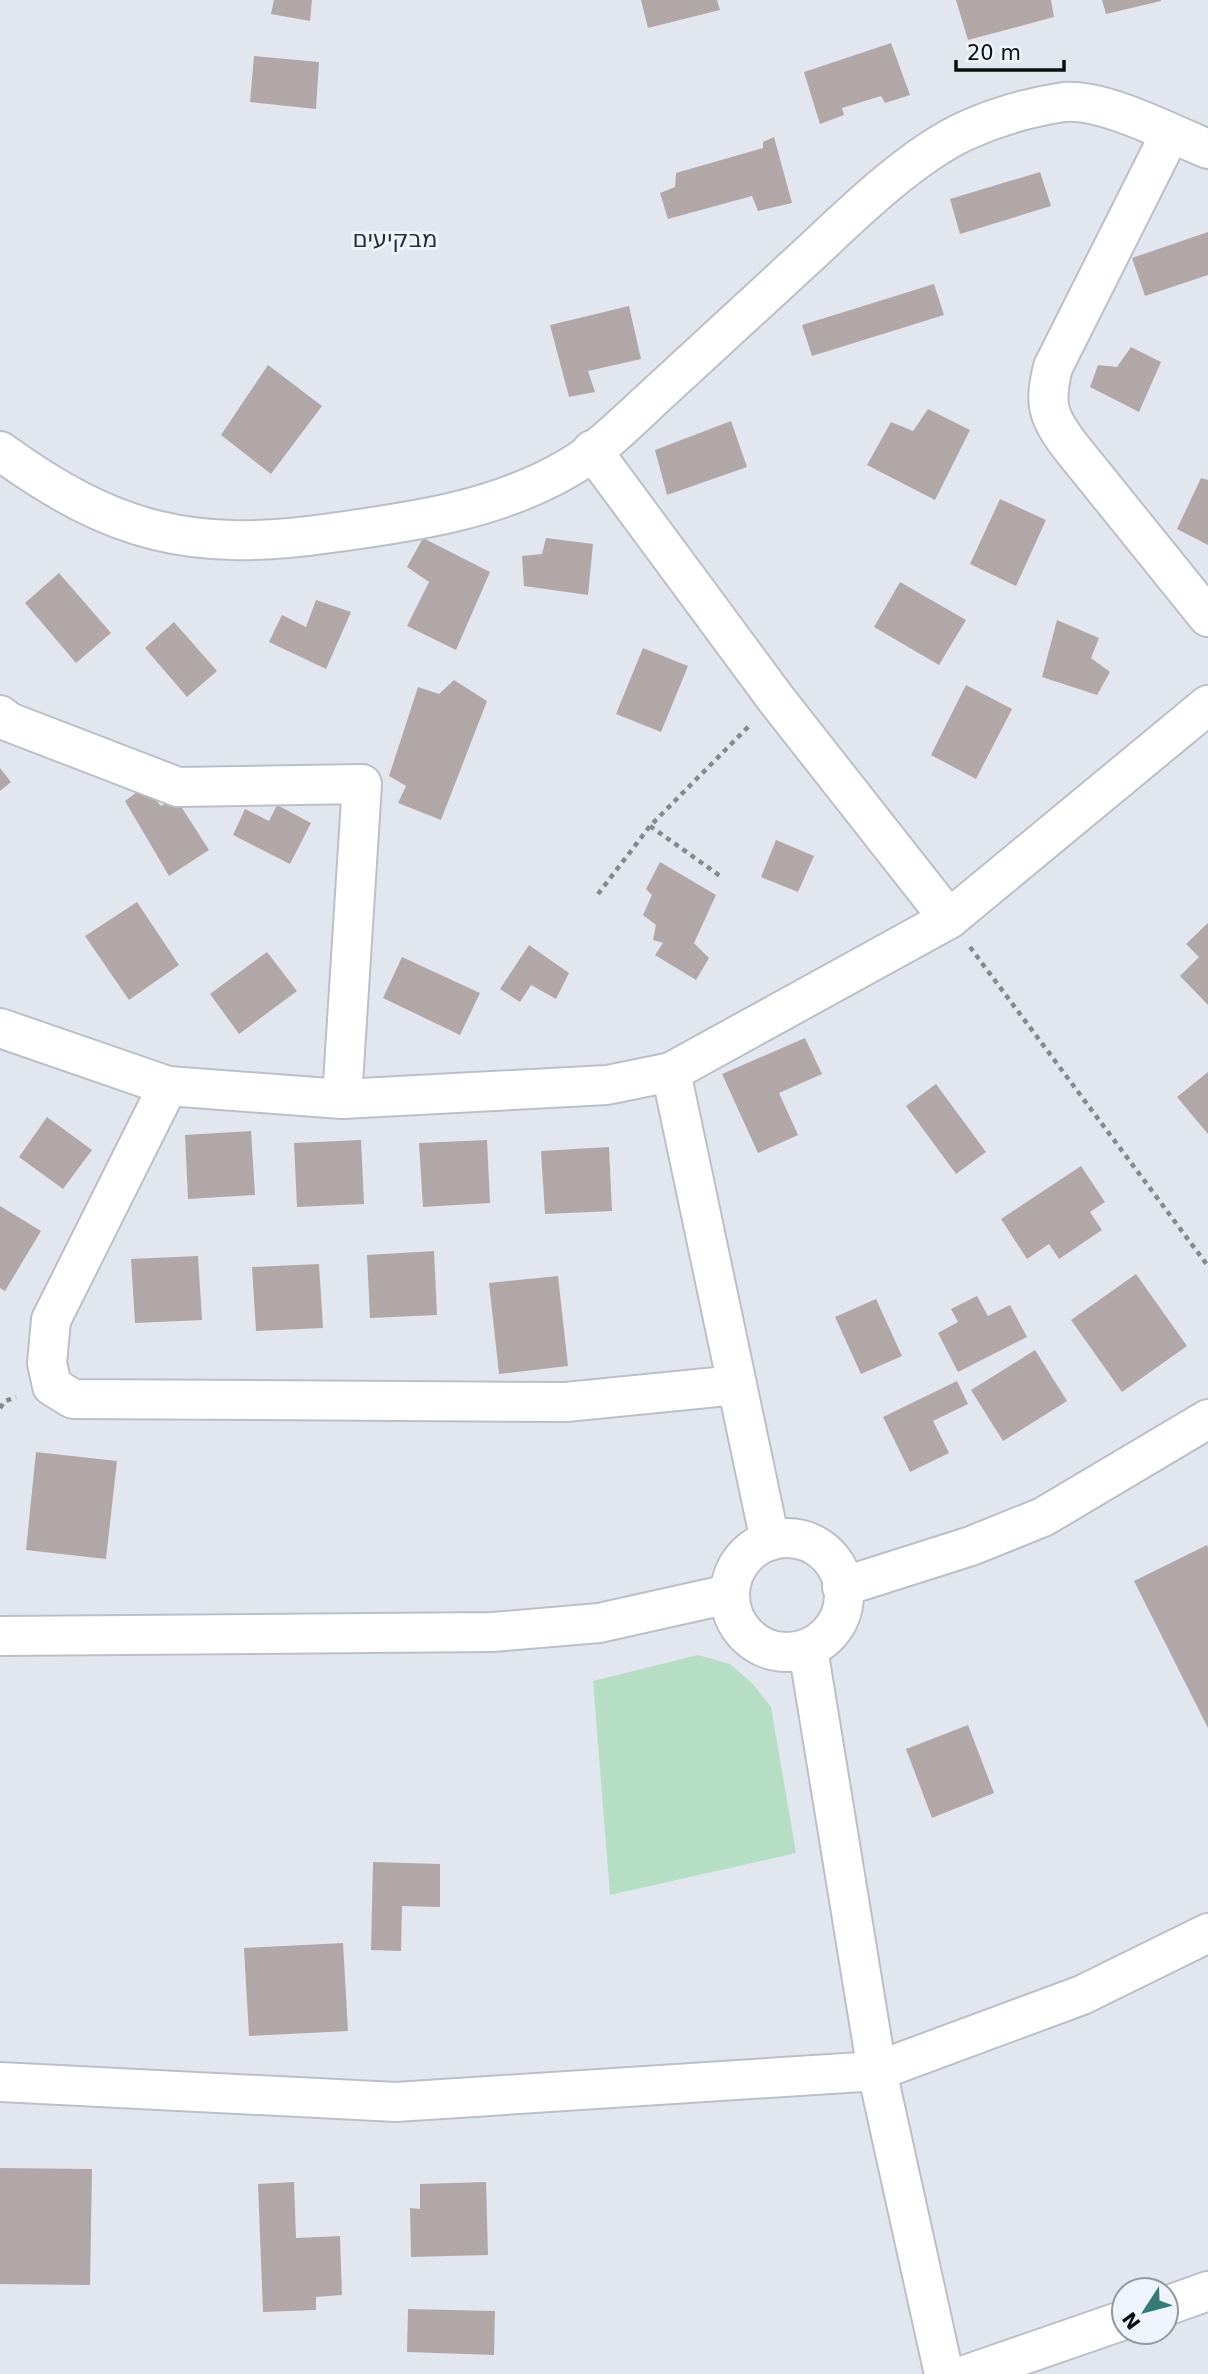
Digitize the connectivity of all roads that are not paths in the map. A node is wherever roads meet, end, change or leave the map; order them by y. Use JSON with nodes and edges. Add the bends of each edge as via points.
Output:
{"nodes":[{"id":1,"x":1170,"y":134,"type":"junction"},
{"id":2,"x":1208,"y":149,"type":"edge"},
{"id":3,"x":592,"y":450,"type":"junction"},
{"id":4,"x":0,"y":451,"type":"edge"},
{"id":5,"x":1208,"y":617,"type":"edge"},
{"id":6,"x":1208,"y":705,"type":"edge"},
{"id":7,"x":0,"y":715,"type":"edge"},
{"id":8,"x":949,"y":919,"type":"junction"},
{"id":9,"x":0,"y":1028,"type":"edge"},
{"id":10,"x":671,"y":1072,"type":"junction"},
{"id":11,"x":168,"y":1086,"type":"junction"},
{"id":12,"x":342,"y":1099,"type":"junction"},
{"id":13,"x":737,"y":1385,"type":"junction"},
{"id":14,"x":1208,"y":1419,"type":"edge"},
{"id":15,"x":770,"y":1541,"type":"junction"},
{"id":16,"x":842,"y":1587,"type":"junction"},
{"id":17,"x":729,"y":1594,"type":"junction"},
{"id":18,"x":0,"y":1636,"type":"edge"},
{"id":19,"x":808,"y":1649,"type":"junction"},
{"id":20,"x":1208,"y":1933,"type":"edge"},
{"id":21,"x":877,"y":2071,"type":"junction"},
{"id":22,"x":0,"y":2082,"type":"edge"},
{"id":23,"x":1208,"y":2291,"type":"edge"},
{"id":24,"x":1180,"y":2301,"type":"edge"},
{"id":25,"x":1110,"y":2325,"type":"edge"},
{"id":26,"x":944,"y":2374,"type":"edge"},
{"id":27,"x":968,"y":2374,"type":"edge"}],
"edges":[{"from":1,"to":2,"type":"street"},
{"from":1,"to":3,"type":"street","via":[[1113,110],[1069,102],[1018,111],[962,132],[908,168],[855,212]]},
{"from":1,"to":5,"type":"street","via":[[1053,367],[1046,395],[1057,428]]},
{"from":3,"to":4,"type":"street","via":[[530,488],[480,506],[386,526],[272,542],[194,540],[112,518],[46,484]]},
{"from":3,"to":8,"type":"street","via":[[775,699]]},
{"from":6,"to":8,"type":"street"},
{"from":7,"to":12,"type":"street","via":[[178,787],[362,784]]},
{"from":8,"to":10,"type":"street"},
{"from":9,"to":11,"type":"street"},
{"from":10,"to":12,"type":"street","via":[[607,1085]]},
{"from":10,"to":13,"type":"street"},
{"from":11,"to":12,"type":"street"},
{"from":11,"to":13,"type":"street","via":[[51,1320],[47,1363],[52,1386],[73,1399],[566,1402]]},
{"from":13,"to":15,"type":"street"},
{"from":14,"to":16,"type":"street","via":[[1043,1517],[971,1546]]},
{"from":15,"to":16,"type":"street","via":[[788,1538],[820,1549],[833,1562]]},
{"from":15,"to":17,"type":"street","via":[[741,1561]]},
{"from":16,"to":19,"type":"street","via":[[841,1612],[834,1628]]},
{"from":17,"to":18,"type":"street","via":[[599,1622],[493,1632]]},
{"from":17,"to":19,"type":"street","via":[[740,1629],[754,1642],[789,1653]]},
{"from":19,"to":21,"type":"street"},
{"from":20,"to":21,"type":"street","via":[[1082,1995]]},
{"from":21,"to":22,"type":"street","via":[[397,2102]]},
{"from":21,"to":26,"type":"street"},
{"from":23,"to":24,"type":"street"},
{"from":25,"to":27,"type":"street"}]}
